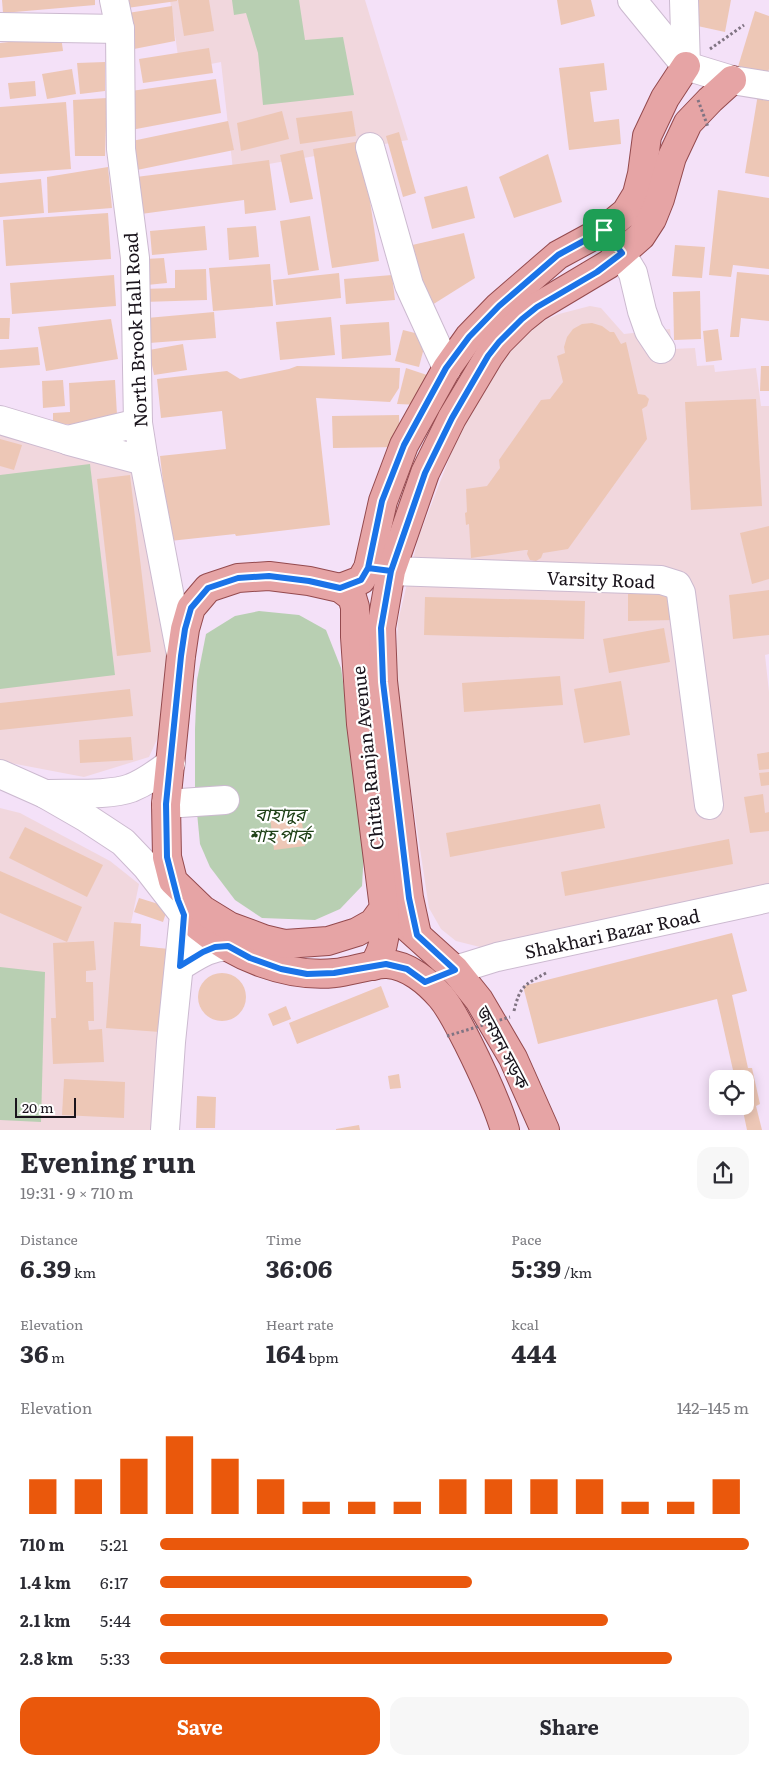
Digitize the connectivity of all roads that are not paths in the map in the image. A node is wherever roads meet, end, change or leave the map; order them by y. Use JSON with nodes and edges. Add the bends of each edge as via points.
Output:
{"nodes":[{"id":1,"x":114,"y":0,"type":"edge"},
{"id":2,"x":632,"y":0,"type":"edge"},
{"id":3,"x":684,"y":0,"type":"edge"},
{"id":4,"x":0,"y":27,"type":"edge"},
{"id":5,"x":120,"y":28,"type":"junction"},
{"id":6,"x":686,"y":66,"type":"junction"},
{"id":7,"x":732,"y":80,"type":"junction"},
{"id":8,"x":769,"y":86,"type":"edge"},
{"id":9,"x":370,"y":147,"type":"dead end"},
{"id":10,"x":604,"y":230,"type":"junction"},
{"id":11,"x":622,"y":253,"type":"junction"},
{"id":12,"x":662,"y":349,"type":"dead end"},
{"id":13,"x":446,"y":368,"type":"junction"},
{"id":14,"x":0,"y":420,"type":"edge"},
{"id":15,"x":138,"y":423,"type":"junction"},
{"id":16,"x":67,"y":440,"type":"junction"},
{"id":17,"x":144,"y":461,"type":"junction"},
{"id":18,"x":379,"y":569,"type":"junction"},
{"id":19,"x":348,"y":598,"type":"junction"},
{"id":20,"x":383,"y":608,"type":"junction"},
{"id":21,"x":181,"y":656,"type":"junction"},
{"id":22,"x":171,"y":763,"type":"junction"},
{"id":23,"x":0,"y":774,"type":"edge"},
{"id":24,"x":45,"y":794,"type":"junction"},
{"id":25,"x":225,"y":800,"type":"dead end"},
{"id":26,"x":166,"y":804,"type":"junction"},
{"id":27,"x":709,"y":805,"type":"dead end"},
{"id":28,"x":172,"y":881,"type":"junction"},
{"id":29,"x":769,"y":898,"type":"edge"},
{"id":30,"x":384,"y":908,"type":"junction"},
{"id":31,"x":184,"y":915,"type":"junction"},
{"id":32,"x":417,"y":935,"type":"junction"},
{"id":33,"x":228,"y":946,"type":"junction"},
{"id":34,"x":497,"y":958,"type":"junction"},
{"id":35,"x":180,"y":966,"type":"junction"},
{"id":36,"x":373,"y":966,"type":"junction"},
{"id":37,"x":455,"y":970,"type":"junction"},
{"id":38,"x":425,"y":982,"type":"junction"},
{"id":39,"x":165,"y":1130,"type":"edge"},
{"id":40,"x":506,"y":1130,"type":"edge"},
{"id":41,"x":546,"y":1130,"type":"edge"}],
"edges":[{"from":1,"to":5,"type":"street","name":"North Brook Hall Road"},
{"from":2,"to":6,"type":"street"},
{"from":3,"to":6,"type":"street"},
{"from":4,"to":5,"type":"street"},
{"from":5,"to":15,"type":"street","name":"North Brook Hall Road","via":[[121,149],[135,258]]},
{"from":6,"to":7,"type":"street"},
{"from":6,"to":10,"type":"main road","name":"Chitta Ranjan Avenue","via":[[665,98],[647,136],[637,194],[626,212]]},
{"from":7,"to":8,"type":"street"},
{"from":7,"to":11,"type":"main road","name":"Chitta Ranjan Avenue","via":[[688,124],[672,158],[652,220],[641,236]]},
{"from":9,"to":13,"type":"street","via":[[408,285]]},
{"from":10,"to":11,"type":"street"},
{"from":10,"to":13,"type":"main road","name":"Chitta Ranjan Avenue","via":[[558,255],[499,306],[469,337]]},
{"from":11,"to":12,"type":"street","via":[[633,273],[649,331]]},
{"from":11,"to":18,"type":"main road","name":"Chitta Ranjan Avenue","via":[[597,272],[537,307],[494,349],[452,418]]},
{"from":13,"to":18,"type":"main road","name":"Chitta Ranjan Avenue","via":[[404,445],[382,501]]},
{"from":14,"to":16,"type":"street"},
{"from":15,"to":16,"type":"street"},
{"from":15,"to":17,"type":"street","name":"North Brook Hall Road"},
{"from":16,"to":17,"type":"street"},
{"from":17,"to":21,"type":"street","name":"North Brook Hall Road"},
{"from":18,"to":19,"type":"main road","name":"Chitta Ranjan Avenue","via":[[361,580]]},
{"from":18,"to":20,"type":"main road","name":"Chitta Ranjan Avenue"},
{"from":18,"to":27,"type":"street","name":"Varsity Road","via":[[661,580],[677,585],[682,593]]},
{"from":19,"to":20,"type":"main road"},
{"from":19,"to":21,"type":"main road","via":[[309,581],[269,576],[238,578],[208,588],[191,608]]},
{"from":19,"to":30,"type":"main road","name":"Chitta Ranjan Avenue"},
{"from":20,"to":32,"type":"main road","name":"Chitta Ranjan Avenue","via":[[383,682],[409,898]]},
{"from":21,"to":22,"type":"main road"},
{"from":22,"to":24,"type":"street","via":[[130,788]]},
{"from":22,"to":26,"type":"main road"},
{"from":23,"to":24,"type":"street"},
{"from":24,"to":31,"type":"street","via":[[123,842]]},
{"from":25,"to":26,"type":"street"},
{"from":26,"to":28,"type":"main road","via":[[167,857]]},
{"from":28,"to":30,"type":"main road","via":[[203,910],[229,926],[285,944],[328,942],[357,932],[373,923]]},
{"from":28,"to":31,"type":"main road"},
{"from":29,"to":34,"type":"street","name":"Shakhari Bazar Road"},
{"from":30,"to":32,"type":"main road"},
{"from":30,"to":36,"type":"main road","name":"Chitta Ranjan Avenue","via":[[384,942]]},
{"from":31,"to":33,"type":"main road","name":"জনসন সড়ক"},
{"from":31,"to":35,"type":"street"},
{"from":32,"to":34,"type":"street","via":[[454,949]]},
{"from":32,"to":37,"type":"main road"},
{"from":33,"to":35,"type":"street","via":[[215,947]]},
{"from":33,"to":36,"type":"main road","name":"জনসন সড়ক","via":[[281,969],[307,974]]},
{"from":34,"to":37,"type":"street","name":"Shakhari Bazar Road"},
{"from":35,"to":39,"type":"street"},
{"from":36,"to":38,"type":"main road","name":"জনসন সড়ক","via":[[386,964],[407,969]]},
{"from":37,"to":38,"type":"main road"},
{"from":37,"to":41,"type":"main road","name":"জনসন সড়ক","via":[[479,1000],[513,1058]]},
{"from":38,"to":40,"type":"main road","name":"জনসন সড়ক","via":[[441,998],[460,1028],[499,1108]]}]}
